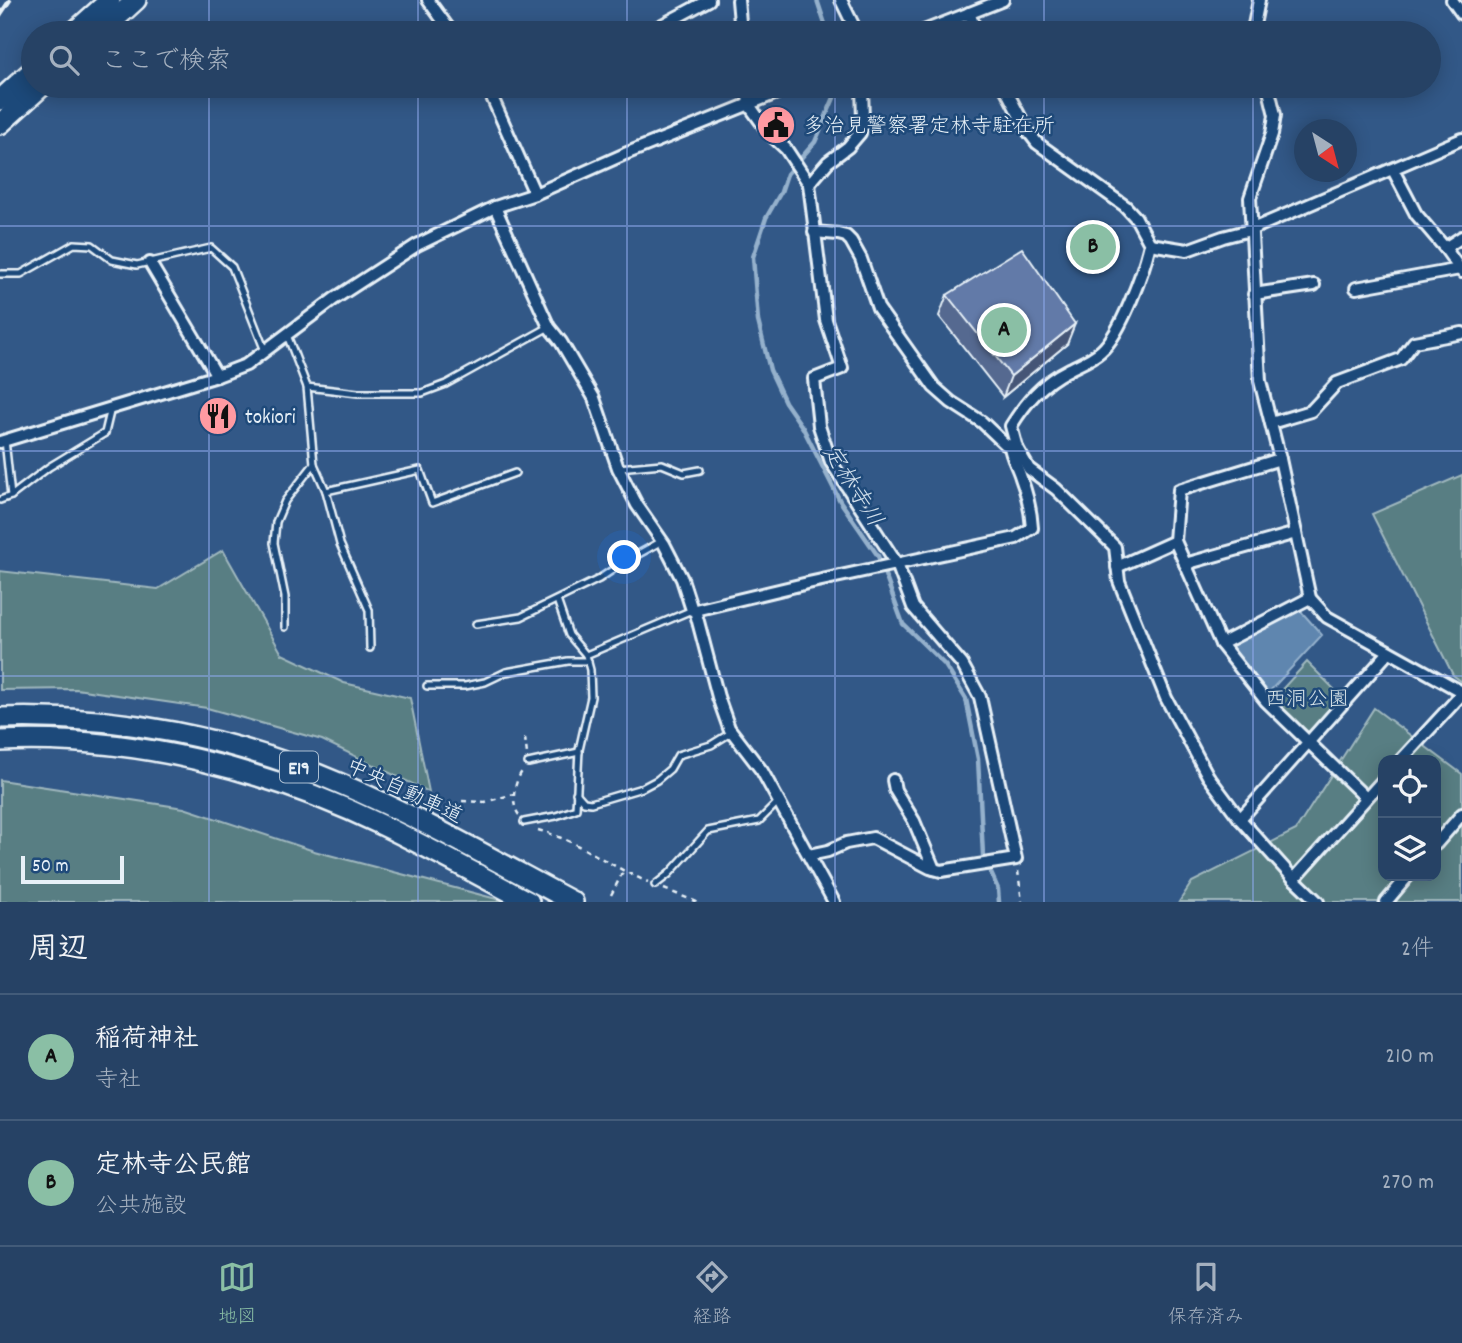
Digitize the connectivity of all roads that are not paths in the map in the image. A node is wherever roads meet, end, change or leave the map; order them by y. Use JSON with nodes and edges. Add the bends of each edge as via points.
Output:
{"nodes":[{"id":1,"x":110,"y":0,"type":"edge"},
{"id":2,"x":136,"y":0,"type":"edge"},
{"id":3,"x":428,"y":0,"type":"edge"},
{"id":4,"x":709,"y":0,"type":"edge"},
{"id":5,"x":738,"y":0,"type":"edge"},
{"id":6,"x":841,"y":0,"type":"edge"},
{"id":7,"x":1003,"y":0,"type":"edge"},
{"id":8,"x":1259,"y":0,"type":"edge"},
{"id":9,"x":1451,"y":0,"type":"edge"},
{"id":10,"x":969,"y":13,"type":"junction"},
{"id":11,"x":1462,"y":14,"type":"edge"},
{"id":12,"x":86,"y":21,"type":"edge"},
{"id":13,"x":113,"y":21,"type":"edge"},
{"id":14,"x":443,"y":21,"type":"edge"},
{"id":15,"x":670,"y":21,"type":"edge"},
{"id":16,"x":740,"y":21,"type":"edge"},
{"id":17,"x":851,"y":21,"type":"edge"},
{"id":18,"x":949,"y":21,"type":"edge"},
{"id":19,"x":972,"y":21,"type":"edge"},
{"id":20,"x":1255,"y":21,"type":"edge"},
{"id":21,"x":21,"y":80,"type":"edge"},
{"id":22,"x":29,"y":98,"type":"edge"},
{"id":23,"x":492,"y":98,"type":"edge"},
{"id":24,"x":748,"y":98,"type":"edge"},
{"id":25,"x":766,"y":98,"type":"edge"},
{"id":26,"x":862,"y":98,"type":"edge"},
{"id":27,"x":1010,"y":98,"type":"edge"},
{"id":28,"x":1271,"y":98,"type":"edge"},
{"id":29,"x":0,"y":100,"type":"edge"},
{"id":30,"x":749,"y":105,"type":"junction"},
{"id":31,"x":0,"y":124,"type":"edge"},
{"id":32,"x":1462,"y":139,"type":"edge"},
{"id":33,"x":1392,"y":170,"type":"junction"},
{"id":34,"x":809,"y":184,"type":"junction"},
{"id":35,"x":536,"y":194,"type":"junction"},
{"id":36,"x":495,"y":207,"type":"junction"},
{"id":37,"x":1250,"y":230,"type":"junction"},
{"id":38,"x":814,"y":232,"type":"junction"},
{"id":39,"x":1462,"y":237,"type":"edge"},
{"id":40,"x":1150,"y":244,"type":"junction"},
{"id":41,"x":1445,"y":248,"type":"junction"},
{"id":42,"x":150,"y":262,"type":"junction"},
{"id":43,"x":1461,"y":271,"type":"edge"},
{"id":44,"x":0,"y":274,"type":"edge"},
{"id":45,"x":1314,"y":285,"type":"dead end"},
{"id":46,"x":1356,"y":288,"type":"dead end"},
{"id":47,"x":1254,"y":294,"type":"junction"},
{"id":48,"x":549,"y":327,"type":"junction"},
{"id":49,"x":1462,"y":333,"type":"edge"},
{"id":50,"x":287,"y":335,"type":"junction"},
{"id":51,"x":265,"y":351,"type":"junction"},
{"id":52,"x":217,"y":376,"type":"junction"},
{"id":53,"x":307,"y":387,"type":"junction"},
{"id":54,"x":111,"y":408,"type":"junction"},
{"id":55,"x":1271,"y":424,"type":"junction"},
{"id":56,"x":2,"y":441,"type":"edge"},
{"id":57,"x":1014,"y":447,"type":"junction"},
{"id":58,"x":1280,"y":459,"type":"junction"},
{"id":59,"x":314,"y":464,"type":"junction"},
{"id":60,"x":618,"y":468,"type":"junction"},
{"id":61,"x":700,"y":470,"type":"dead end"},
{"id":62,"x":514,"y":473,"type":"dead end"},
{"id":63,"x":326,"y":491,"type":"junction"},
{"id":64,"x":12,"y":496,"type":"junction"},
{"id":65,"x":0,"y":500,"type":"edge"},
{"id":66,"x":1296,"y":533,"type":"junction"},
{"id":67,"x":662,"y":541,"type":"junction"},
{"id":68,"x":1175,"y":541,"type":"junction"},
{"id":69,"x":1185,"y":564,"type":"junction"},
{"id":70,"x":897,"y":565,"type":"junction"},
{"id":71,"x":1117,"y":567,"type":"junction"},
{"id":72,"x":1310,"y":598,"type":"junction"},
{"id":73,"x":557,"y":600,"type":"junction"},
{"id":74,"x":694,"y":610,"type":"junction"},
{"id":75,"x":476,"y":624,"type":"dead end"},
{"id":76,"x":285,"y":627,"type":"dead end"},
{"id":77,"x":1221,"y":644,"type":"junction"},
{"id":78,"x":370,"y":648,"type":"dead end"},
{"id":79,"x":1388,"y":653,"type":"junction"},
{"id":80,"x":587,"y":658,"type":"junction"},
{"id":81,"x":428,"y":686,"type":"dead end"},
{"id":82,"x":1462,"y":693,"type":"edge"},
{"id":83,"x":0,"y":718,"type":"edge"},
{"id":84,"x":732,"y":732,"type":"junction"},
{"id":85,"x":0,"y":741,"type":"edge"},
{"id":86,"x":1307,"y":742,"type":"junction"},
{"id":87,"x":579,"y":752,"type":"junction"},
{"id":88,"x":1406,"y":755,"type":"edge"},
{"id":89,"x":528,"y":763,"type":"road end"},
{"id":90,"x":892,"y":780,"type":"dead end"},
{"id":91,"x":1378,"y":785,"type":"edge"},
{"id":92,"x":576,"y":793,"type":"junction"},
{"id":93,"x":1366,"y":798,"type":"junction"},
{"id":94,"x":778,"y":802,"type":"junction"},
{"id":95,"x":1462,"y":814,"type":"edge"},
{"id":96,"x":1240,"y":819,"type":"junction"},
{"id":97,"x":524,"y":821,"type":"road end"},
{"id":98,"x":1441,"y":838,"type":"edge"},
{"id":99,"x":809,"y":855,"type":"junction"},
{"id":100,"x":934,"y":869,"type":"junction"},
{"id":101,"x":1294,"y":879,"type":"junction"},
{"id":102,"x":1404,"y":881,"type":"edge"},
{"id":103,"x":655,"y":885,"type":"road end"},
{"id":104,"x":528,"y":902,"type":"edge"},
{"id":105,"x":573,"y":902,"type":"edge"},
{"id":106,"x":834,"y":902,"type":"edge"},
{"id":107,"x":1318,"y":902,"type":"edge"},
{"id":108,"x":1386,"y":902,"type":"edge"}],
"edges":[{"from":1,"to":12,"type":"highway"},
{"from":2,"to":13,"type":"highway"},
{"from":3,"to":14,"type":"street"},
{"from":4,"to":15,"type":"street"},
{"from":5,"to":16,"type":"street"},
{"from":6,"to":17,"type":"street"},
{"from":7,"to":10,"type":"street"},
{"from":8,"to":20,"type":"street"},
{"from":9,"to":11,"type":"street"},
{"from":10,"to":18,"type":"street"},
{"from":10,"to":19,"type":"street"},
{"from":21,"to":29,"type":"highway"},
{"from":22,"to":31,"type":"highway"},
{"from":23,"to":35,"type":"street"},
{"from":24,"to":30,"type":"street"},
{"from":25,"to":30,"type":"street"},
{"from":26,"to":34,"type":"street","via":[[860,133]]},
{"from":27,"to":40,"type":"street","via":[[1037,143],[1125,206]]},
{"from":28,"to":37,"type":"street","via":[[1275,115],[1272,134],[1250,198]]},
{"from":30,"to":34,"type":"street"},
{"from":30,"to":35,"type":"street"},
{"from":32,"to":33,"type":"street"},
{"from":33,"to":37,"type":"street"},
{"from":33,"to":41,"type":"street","via":[[1416,214]]},
{"from":34,"to":38,"type":"street"},
{"from":35,"to":36,"type":"street"},
{"from":36,"to":48,"type":"street"},
{"from":36,"to":50,"type":"street","via":[[417,245]]},
{"from":37,"to":40,"type":"street","via":[[1187,250]]},
{"from":37,"to":47,"type":"street"},
{"from":38,"to":57,"type":"street","via":[[838,234],[851,241],[878,308],[934,387]]},
{"from":38,"to":70,"type":"street","via":[[826,320],[842,368],[814,379],[819,426],[831,462]]},
{"from":39,"to":41,"type":"street"},
{"from":40,"to":57,"type":"street","via":[[1108,343],[1026,402],[1011,426]]},
{"from":41,"to":43,"type":"street"},
{"from":42,"to":44,"type":"lane","via":[[137,265],[113,260],[92,245],[74,244],[21,274]]},
{"from":42,"to":51,"type":"lane","via":[[211,248],[232,267]]},
{"from":42,"to":52,"type":"street"},
{"from":43,"to":46,"type":"street"},
{"from":45,"to":47,"type":"street"},
{"from":47,"to":55,"type":"street","via":[[1260,382]]},
{"from":48,"to":53,"type":"lane","via":[[422,393]]},
{"from":48,"to":60,"type":"street","via":[[594,398]]},
{"from":49,"to":55,"type":"street","via":[[1414,342],[1401,359],[1337,383],[1311,411]]},
{"from":50,"to":51,"type":"street"},
{"from":50,"to":53,"type":"lane"},
{"from":51,"to":52,"type":"street","via":[[246,365]]},
{"from":52,"to":54,"type":"street"},
{"from":53,"to":59,"type":"lane"},
{"from":54,"to":56,"type":"street"},
{"from":54,"to":64,"type":"lane","via":[[105,433]]},
{"from":55,"to":58,"type":"street"},
{"from":56,"to":64,"type":"lane"},
{"from":57,"to":70,"type":"street","via":[[1011,455],[1028,499],[1032,528],[1016,538]]},
{"from":57,"to":71,"type":"street","via":[[1029,469],[1115,547]]},
{"from":58,"to":66,"type":"street"},
{"from":58,"to":68,"type":"street","via":[[1179,491]]},
{"from":59,"to":63,"type":"lane"},
{"from":59,"to":76,"type":"lane","via":[[285,501],[276,522],[274,543],[285,597]]},
{"from":60,"to":61,"type":"lane","via":[[662,464],[684,472]]},
{"from":60,"to":67,"type":"street"},
{"from":62,"to":63,"type":"lane","via":[[432,503],[420,470]]},
{"from":63,"to":78,"type":"lane","via":[[340,544],[369,610]]},
{"from":64,"to":65,"type":"lane"},
{"from":66,"to":69,"type":"street"},
{"from":66,"to":72,"type":"street"},
{"from":67,"to":73,"type":"lane"},
{"from":67,"to":74,"type":"street"},
{"from":68,"to":69,"type":"street"},
{"from":68,"to":71,"type":"street"},
{"from":69,"to":77,"type":"street"},
{"from":70,"to":74,"type":"street"},
{"from":70,"to":100,"type":"street","via":[[913,607],[962,664],[980,697],[1016,859]]},
{"from":71,"to":96,"type":"street","via":[[1166,698],[1208,776]]},
{"from":72,"to":77,"type":"street"},
{"from":72,"to":79,"type":"street","via":[[1327,617]]},
{"from":73,"to":75,"type":"lane","via":[[521,617]]},
{"from":73,"to":80,"type":"lane","via":[[569,635]]},
{"from":74,"to":80,"type":"lane"},
{"from":74,"to":84,"type":"street"},
{"from":77,"to":86,"type":"street","via":[[1266,701]]},
{"from":79,"to":82,"type":"street"},
{"from":79,"to":86,"type":"street"},
{"from":80,"to":81,"type":"lane","via":[[506,672],[465,686]]},
{"from":80,"to":87,"type":"lane","via":[[591,697]]},
{"from":82,"to":88,"type":"street"},
{"from":83,"to":105,"type":"highway","name":"中央自動車道","number":"E19","via":[[124,724],[233,745],[390,806]]},
{"from":84,"to":92,"type":"lane","via":[[711,745],[678,755],[670,769],[642,788],[590,803]]},
{"from":84,"to":94,"type":"street","via":[[762,771]]},
{"from":85,"to":104,"type":"highway","name":"中央自動車道","number":"E19","via":[[122,747],[281,783],[380,824]]},
{"from":86,"to":93,"type":"street"},
{"from":86,"to":96,"type":"street"},
{"from":87,"to":89,"type":"lane"},
{"from":87,"to":92,"type":"lane"},
{"from":90,"to":100,"type":"street"},
{"from":91,"to":93,"type":"street"},
{"from":92,"to":97,"type":"lane","via":[[576,809]]},
{"from":93,"to":101,"type":"street"},
{"from":94,"to":99,"type":"street"},
{"from":94,"to":103,"type":"lane","via":[[759,821],[708,831]]},
{"from":95,"to":98,"type":"street"},
{"from":96,"to":101,"type":"street"},
{"from":99,"to":100,"type":"street","via":[[873,838]]},
{"from":99,"to":106,"type":"street"},
{"from":101,"to":107,"type":"street"},
{"from":102,"to":108,"type":"street"}]}
